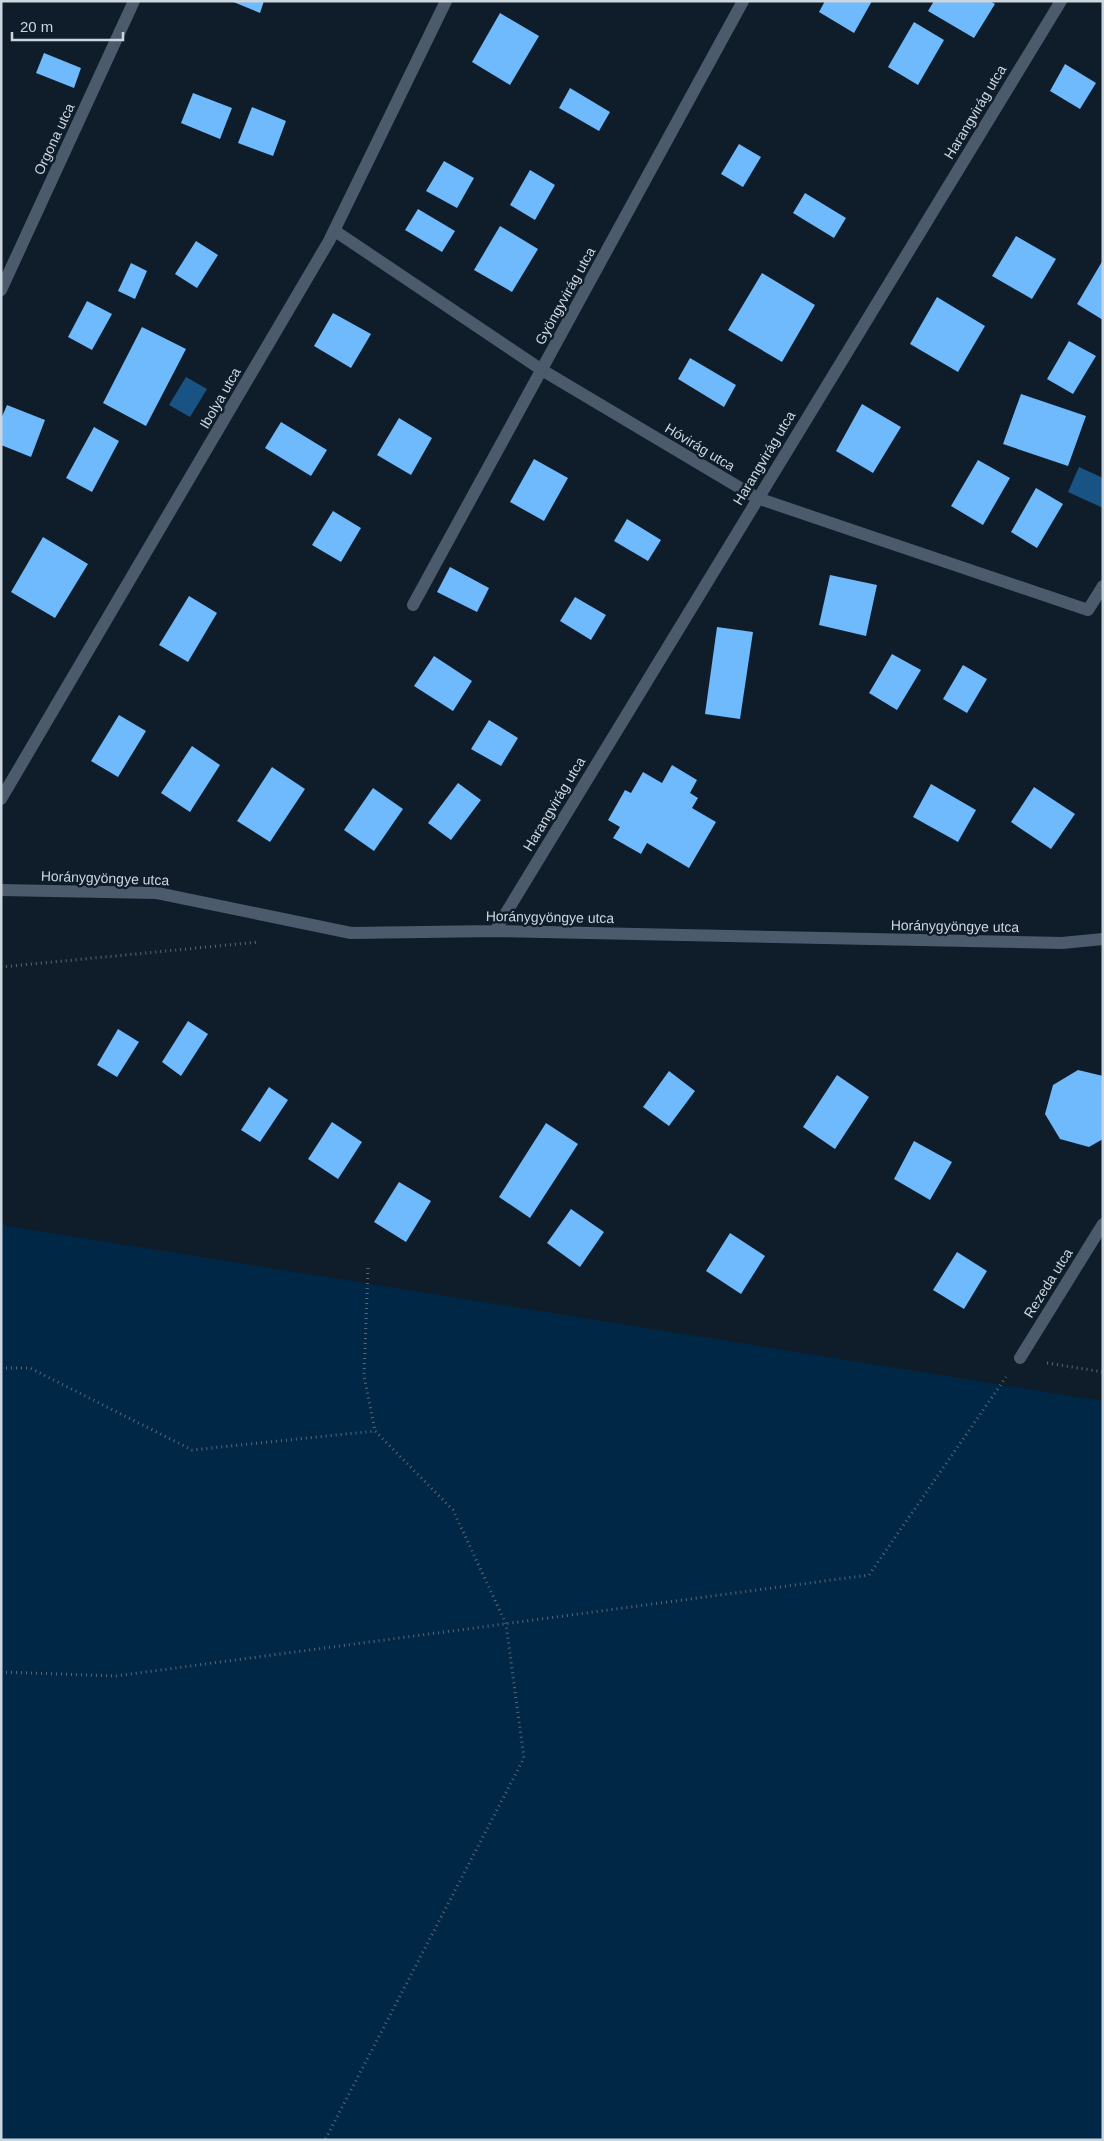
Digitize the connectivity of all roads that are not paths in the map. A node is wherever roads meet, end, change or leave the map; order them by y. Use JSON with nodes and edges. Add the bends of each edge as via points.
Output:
{"nodes":[{"id":1,"x":134,"y":1,"type":"edge"},
{"id":2,"x":446,"y":1,"type":"edge"},
{"id":3,"x":743,"y":1,"type":"edge"},
{"id":4,"x":1061,"y":1,"type":"edge"},
{"id":5,"x":335,"y":231,"type":"junction"},
{"id":6,"x":1,"y":290,"type":"edge"},
{"id":7,"x":542,"y":370,"type":"junction"},
{"id":8,"x":757,"y":498,"type":"junction"},
{"id":9,"x":1103,"y":586,"type":"edge"},
{"id":10,"x":413,"y":605,"type":"dead end"},
{"id":11,"x":1,"y":799,"type":"edge"},
{"id":12,"x":1,"y":890,"type":"edge"},
{"id":13,"x":495,"y":931,"type":"junction"},
{"id":14,"x":1103,"y":939,"type":"edge"},
{"id":15,"x":1103,"y":1224,"type":"edge"},
{"id":16,"x":1020,"y":1358,"type":"road end"}],
"edges":[{"from":1,"to":6,"type":"street","name":"Orgona utca"},
{"from":2,"to":5,"type":"street","name":"Ibolya utca"},
{"from":3,"to":7,"type":"street","name":"Gyöngyvirág utca"},
{"from":4,"to":8,"type":"street","name":"Harangvirág utca"},
{"from":5,"to":7,"type":"street","name":"Hóvirág utca"},
{"from":5,"to":11,"type":"street","name":"Ibolya utca"},
{"from":7,"to":8,"type":"street","name":"Hóvirág utca"},
{"from":7,"to":10,"type":"street","name":"Gyöngyvirág utca"},
{"from":8,"to":9,"type":"street","name":"Hóvirág utca","via":[[1088,610]]},
{"from":8,"to":13,"type":"street","name":"Harangvirág utca"},
{"from":12,"to":13,"type":"street","name":"Horánygyöngye utca","via":[[157,892],[351,933]]},
{"from":13,"to":14,"type":"street","name":"Horánygyöngye utca","via":[[1052,943]]},
{"from":15,"to":16,"type":"street","name":"Rezeda utca"}]}
